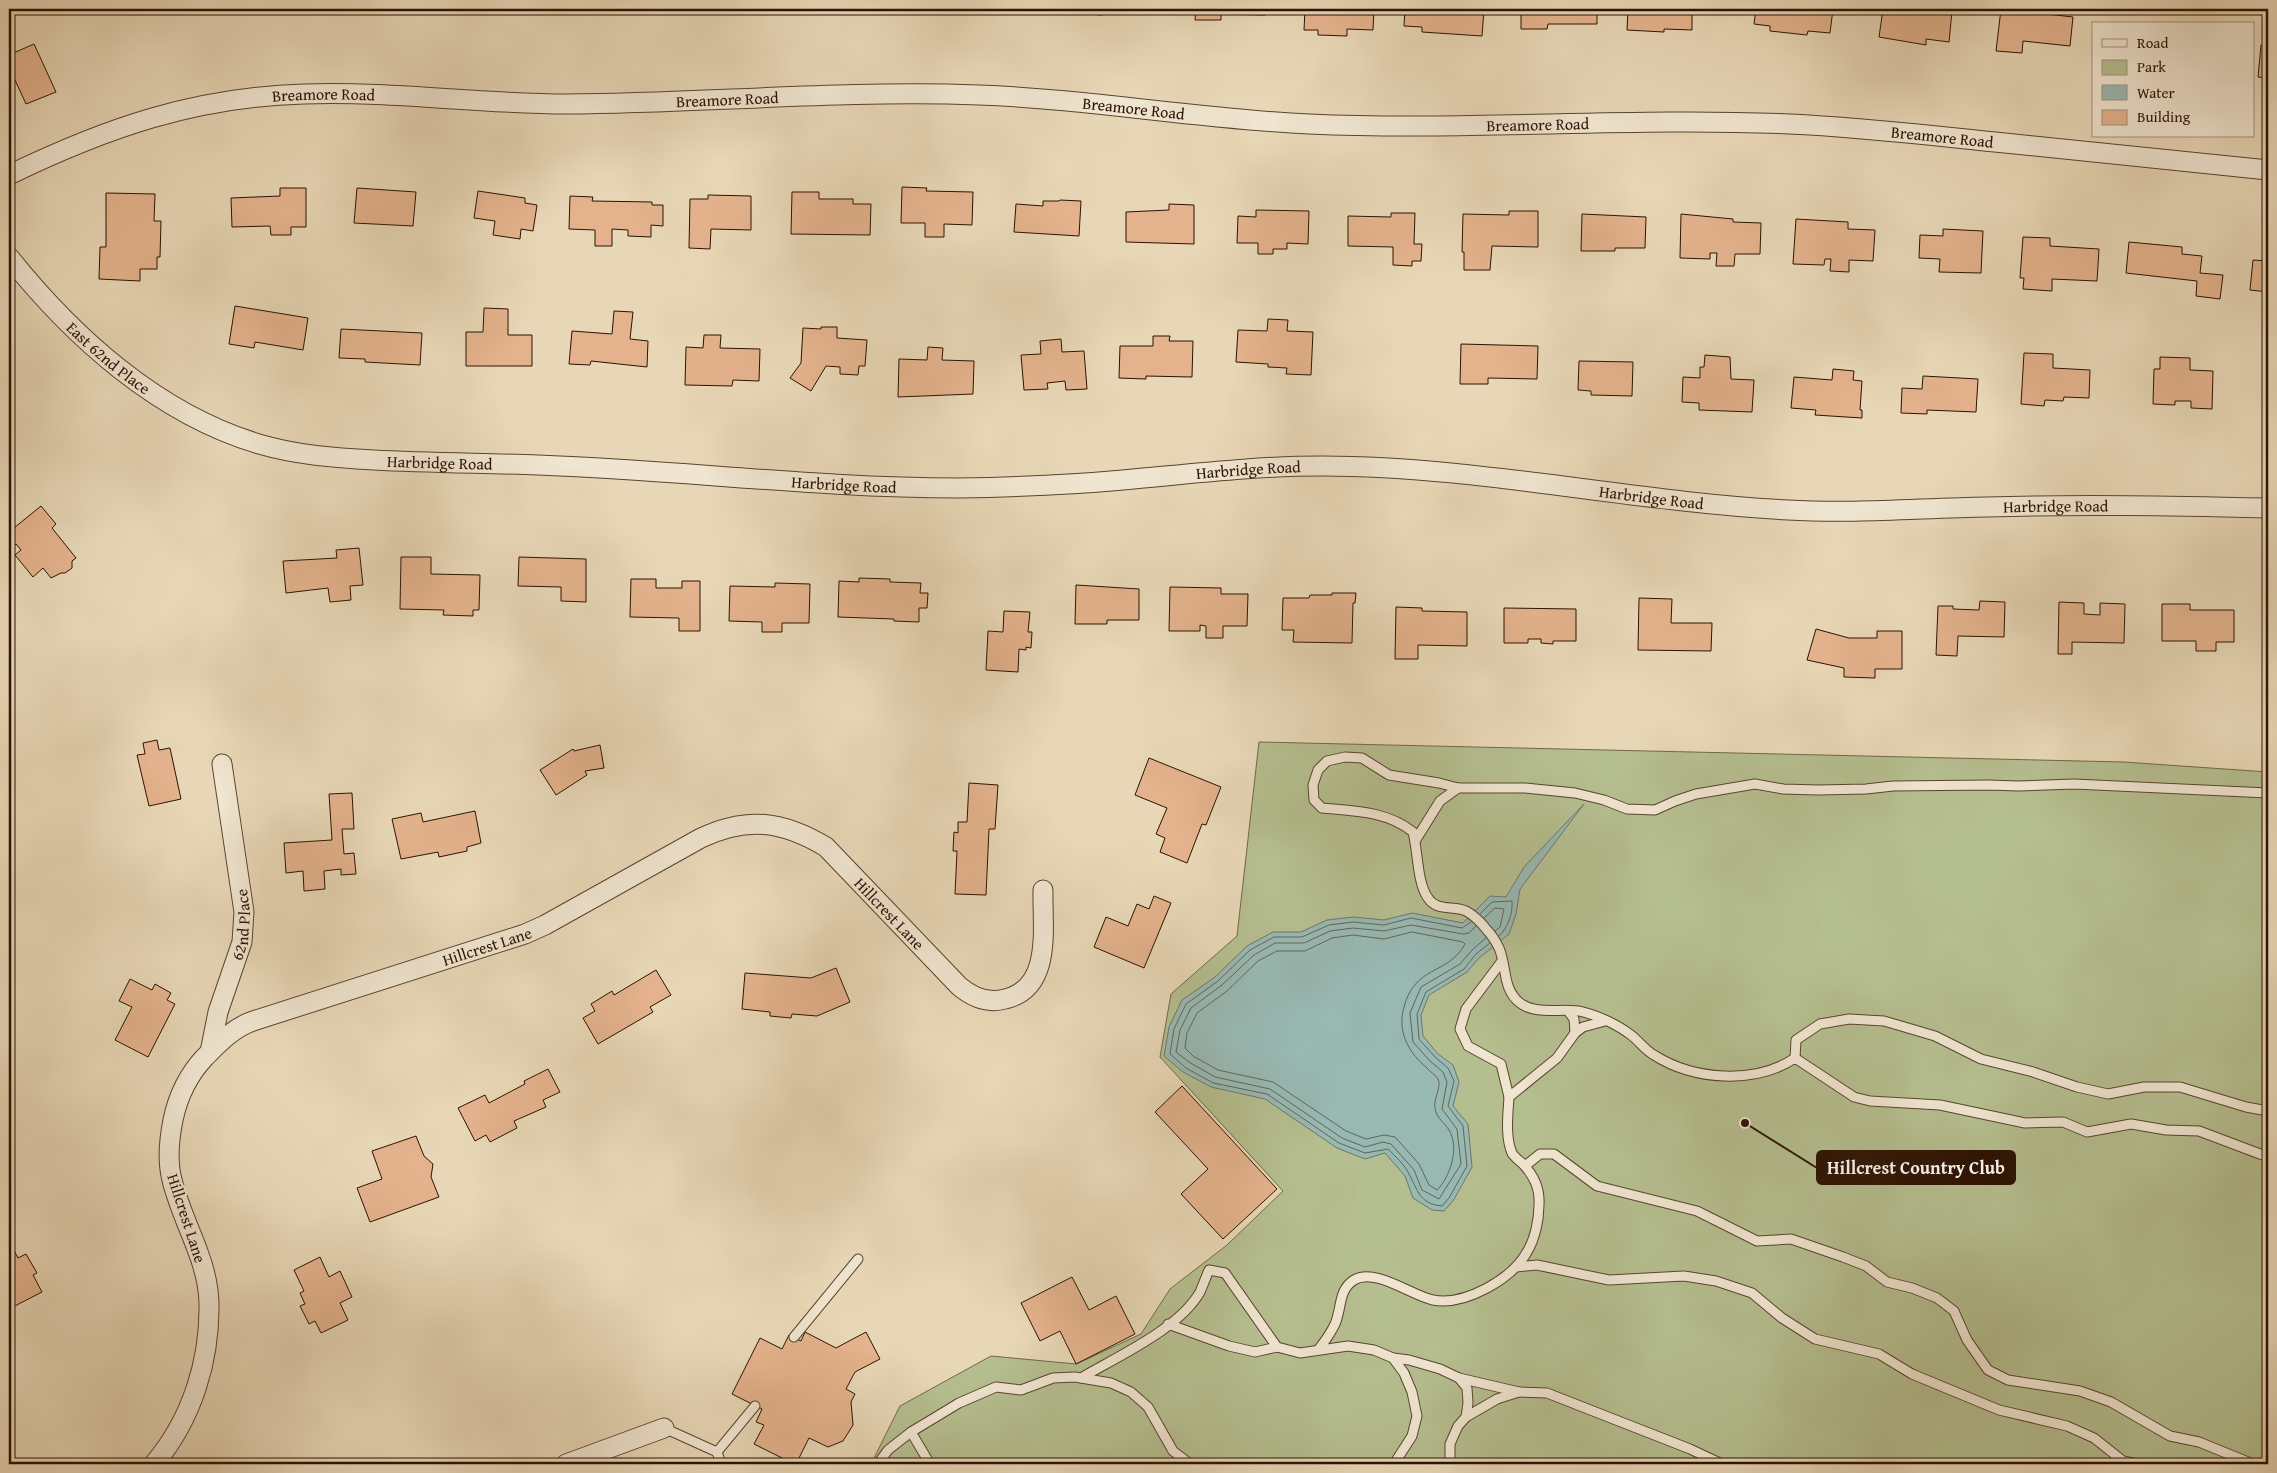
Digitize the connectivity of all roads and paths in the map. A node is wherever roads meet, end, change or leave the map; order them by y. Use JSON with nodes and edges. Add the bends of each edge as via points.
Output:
{"nodes":[{"id":1,"x":2268,"y":170,"type":"edge"},
{"id":2,"x":9,"y":175,"type":"edge"},
{"id":3,"x":9,"y":257,"type":"edge"},
{"id":4,"x":230,"y":434,"type":"joint"},
{"id":5,"x":2268,"y":508,"type":"edge"},
{"id":6,"x":222,"y":764,"type":"dead end"},
{"id":7,"x":1458,"y":788,"type":"junction"},
{"id":8,"x":2268,"y":792,"type":"edge"},
{"id":9,"x":1416,"y":841,"type":"junction"},
{"id":10,"x":1043,"y":890,"type":"dead end"},
{"id":11,"x":1502,"y":961,"type":"junction"},
{"id":12,"x":1568,"y":1011,"type":"junction"},
{"id":13,"x":1605,"y":1021,"type":"junction"},
{"id":14,"x":1575,"y":1033,"type":"junction"},
{"id":15,"x":210,"y":1052,"type":"junction"},
{"id":16,"x":1795,"y":1058,"type":"junction"},
{"id":17,"x":1509,"y":1096,"type":"junction"},
{"id":18,"x":2268,"y":1111,"type":"edge"},
{"id":19,"x":2268,"y":1157,"type":"edge"},
{"id":20,"x":1525,"y":1166,"type":"junction"},
{"id":21,"x":858,"y":1259,"type":"dead end"},
{"id":22,"x":1516,"y":1267,"type":"junction"},
{"id":23,"x":1168,"y":1324,"type":"junction"},
{"id":24,"x":794,"y":1337,"type":"dead end"},
{"id":25,"x":1277,"y":1347,"type":"junction"},
{"id":26,"x":1319,"y":1349,"type":"junction"},
{"id":27,"x":1393,"y":1358,"type":"junction"},
{"id":28,"x":1081,"y":1378,"type":"junction"},
{"id":29,"x":1459,"y":1378,"type":"junction"},
{"id":30,"x":1519,"y":1392,"type":"junction"},
{"id":31,"x":755,"y":1406,"type":"dead end"},
{"id":32,"x":1466,"y":1417,"type":"junction"},
{"id":33,"x":664,"y":1428,"type":"joint"},
{"id":34,"x":911,"y":1432,"type":"junction"},
{"id":35,"x":717,"y":1452,"type":"junction"},
{"id":36,"x":154,"y":1464,"type":"edge"},
{"id":37,"x":566,"y":1464,"type":"edge"},
{"id":38,"x":720,"y":1464,"type":"edge"},
{"id":39,"x":878,"y":1464,"type":"edge"},
{"id":40,"x":930,"y":1464,"type":"edge"},
{"id":41,"x":1190,"y":1464,"type":"edge"},
{"id":42,"x":1394,"y":1464,"type":"edge"},
{"id":43,"x":1450,"y":1464,"type":"edge"},
{"id":44,"x":1722,"y":1464,"type":"edge"},
{"id":45,"x":2138,"y":1464,"type":"edge"},
{"id":46,"x":2254,"y":1464,"type":"edge"}],
"edges":[{"from":1,"to":2,"type":"street","name":"Breamore Road","via":[[1787,124],[1329,125],[960,95],[563,104],[324,94],[230,100],[149,118],[87,139]]},
{"from":3,"to":4,"type":"street","name":"East 62nd Place","via":[[43,299],[105,356],[165,399]]},
{"from":4,"to":5,"type":"street","name":"Harbridge Road","via":[[282,450],[335,458],[543,465],[878,486],[1034,486],[1264,467],[1338,466],[1429,471],[1787,510],[1898,511],[2056,505]]},
{"from":6,"to":15,"type":"street","name":"62nd Place","via":[[244,912],[243,932],[218,1012]]},
{"from":7,"to":8,"type":"lane","via":[[1525,788],[1575,793],[1627,809],[1655,810],[1696,794],[1756,784],[1818,790],[1866,790],[1893,786],[2091,784]]},
{"from":7,"to":9,"type":"lane","via":[[1440,801]]},
{"from":7,"to":9,"type":"lane","via":[[1389,775],[1362,758],[1327,761],[1318,770],[1313,785],[1314,800],[1322,808],[1383,815],[1402,823],[1413,832]]},
{"from":9,"to":11,"type":"lane","via":[[1422,885],[1428,899],[1442,908],[1466,911],[1486,929],[1500,949]]},
{"from":10,"to":15,"type":"street","name":"Hillcrest Lane","via":[[1042,954],[1037,972],[1020,993],[1002,1000],[984,1000],[959,986],[826,847],[783,827],[736,825],[701,838],[525,934],[246,1024]]},
{"from":11,"to":12,"type":"lane","via":[[1510,991],[1520,1004],[1538,1010]]},
{"from":11,"to":17,"type":"lane","via":[[1466,1009],[1460,1029],[1468,1046],[1502,1064]]},
{"from":12,"to":13,"type":"lane","via":[[1583,1012]]},
{"from":12,"to":14,"type":"lane","via":[[1574,1019]]},
{"from":13,"to":14,"type":"lane","via":[[1583,1027]]},
{"from":13,"to":16,"type":"lane","via":[[1630,1034],[1652,1054],[1678,1068],[1707,1074],[1768,1072]]},
{"from":14,"to":17,"type":"lane","via":[[1556,1058]]},
{"from":15,"to":36,"type":"street","name":"Hillcrest Lane","via":[[190,1075],[177,1103],[170,1135],[169,1162],[177,1197],[205,1273],[209,1302],[208,1339],[201,1376],[188,1412]]},
{"from":16,"to":18,"type":"lane","via":[[1796,1040],[1820,1024],[1849,1019],[1884,1022],[1934,1036],[1981,1059],[2077,1087],[2108,1094],[2144,1087],[2180,1087]]},
{"from":16,"to":19,"type":"lane","via":[[1854,1097],[1870,1101],[1940,1104],[2025,1124],[2063,1122],[2087,1132],[2131,1124],[2199,1131]]},
{"from":17,"to":20,"type":"lane","via":[[1507,1127],[1513,1154]]},
{"from":20,"to":22,"type":"lane","via":[[1538,1186],[1539,1204],[1537,1226],[1528,1252]]},
{"from":20,"to":46,"type":"lane","via":[[1540,1154],[1554,1154],[1597,1186],[1697,1211],[1758,1241],[1791,1239],[1866,1266],[1887,1282],[1912,1288],[1943,1302],[1954,1311],[1988,1370],[2008,1380],[2095,1396],[2170,1436],[2199,1442]]},
{"from":21,"to":24,"type":"lane"},
{"from":22,"to":26,"type":"lane","via":[[1497,1282],[1452,1301],[1432,1300],[1372,1277],[1356,1279],[1343,1291],[1336,1322]]},
{"from":22,"to":45,"type":"lane","via":[[1537,1265],[1609,1280],[1684,1276],[1716,1281],[1752,1293],[1815,1340],[1879,1354],[1912,1374],[1999,1410],[2066,1426],[2094,1438],[2123,1460]]},
{"from":23,"to":25,"type":"lane","via":[[1255,1352]]},
{"from":23,"to":25,"type":"lane","via":[[1199,1292],[1208,1270],[1225,1273]]},
{"from":23,"to":28,"type":"lane"},
{"from":25,"to":26,"type":"lane","via":[[1300,1352]]},
{"from":26,"to":27,"type":"lane","via":[[1348,1346],[1374,1350]]},
{"from":27,"to":29,"type":"lane","via":[[1440,1369]]},
{"from":27,"to":42,"type":"lane","via":[[1407,1380],[1417,1416],[1412,1436]]},
{"from":28,"to":34,"type":"lane","via":[[1054,1378],[1021,1390],[996,1387],[959,1403]]},
{"from":28,"to":41,"type":"lane","via":[[1111,1383],[1131,1392],[1148,1407],[1173,1451]]},
{"from":29,"to":30,"type":"lane"},
{"from":29,"to":32,"type":"lane","via":[[1467,1388]]},
{"from":30,"to":32,"type":"lane","via":[[1489,1403]]},
{"from":30,"to":44,"type":"lane","via":[[1547,1393]]},
{"from":31,"to":35,"type":"lane"},
{"from":32,"to":43,"type":"lane","via":[[1450,1444]]},
{"from":33,"to":35,"type":"lane"},
{"from":33,"to":37,"type":"street"},
{"from":34,"to":39,"type":"lane","via":[[888,1450]]},
{"from":34,"to":40,"type":"lane"},
{"from":35,"to":38,"type":"lane"}]}
